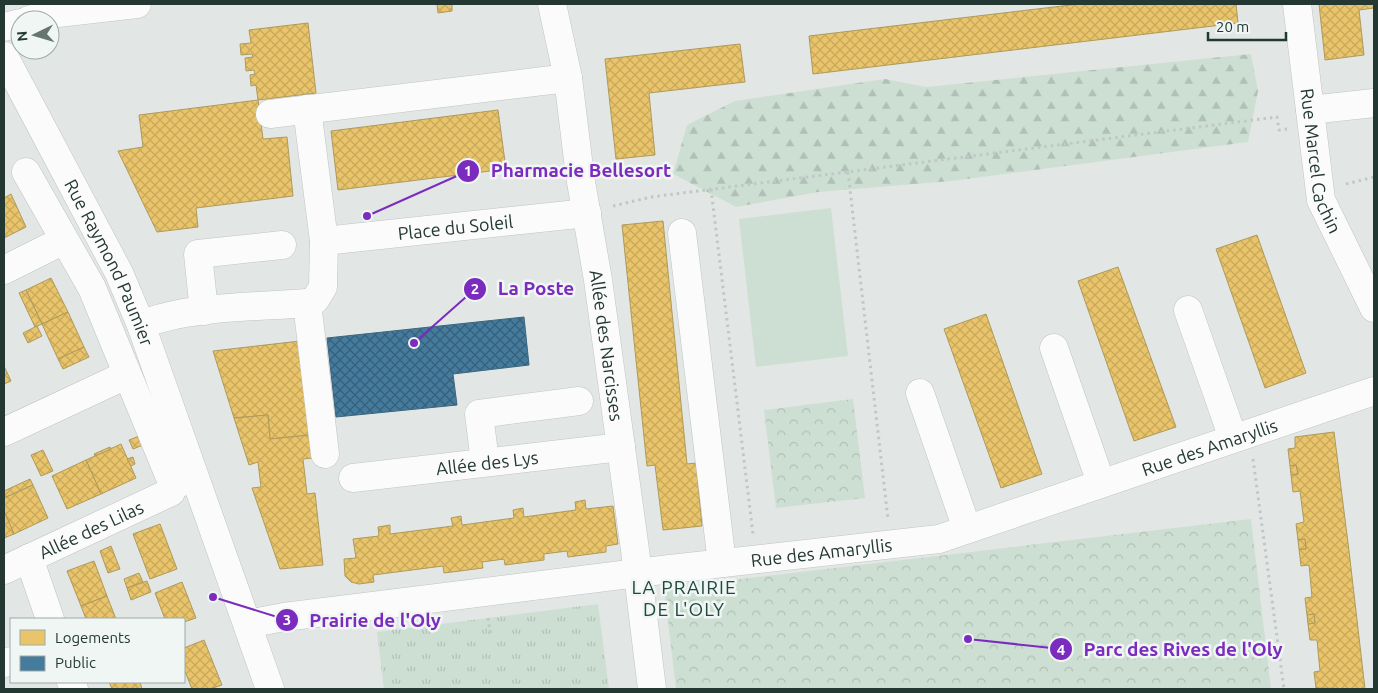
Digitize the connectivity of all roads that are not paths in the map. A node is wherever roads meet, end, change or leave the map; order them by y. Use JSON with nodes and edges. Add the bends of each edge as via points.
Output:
{"nodes":[{"id":1,"x":136,"y":4,"type":"edge"},
{"id":2,"x":552,"y":4,"type":"edge"},
{"id":3,"x":1298,"y":4,"type":"edge"},
{"id":4,"x":60,"y":13,"type":"edge"},
{"id":5,"x":4,"y":56,"type":"edge"},
{"id":6,"x":568,"y":78,"type":"junction"},
{"id":7,"x":1374,"y":103,"type":"edge"},
{"id":8,"x":307,"y":109,"type":"junction"},
{"id":9,"x":270,"y":114,"type":"dead end"},
{"id":10,"x":1311,"y":118,"type":"junction"},
{"id":11,"x":26,"y":172,"type":"dead end"},
{"id":12,"x":586,"y":213,"type":"junction"},
{"id":13,"x":682,"y":233,"type":"dead end"},
{"id":14,"x":64,"y":240,"type":"junction"},
{"id":15,"x":324,"y":241,"type":"junction"},
{"id":16,"x":282,"y":245,"type":"dead end"},
{"id":17,"x":4,"y":270,"type":"edge"},
{"id":18,"x":307,"y":303,"type":"junction"},
{"id":19,"x":1374,"y":308,"type":"edge"},
{"id":20,"x":1188,"y":310,"type":"dead end"},
{"id":21,"x":204,"y":311,"type":"junction"},
{"id":22,"x":141,"y":325,"type":"junction"},
{"id":23,"x":1054,"y":348,"type":"dead end"},
{"id":24,"x":126,"y":375,"type":"junction"},
{"id":25,"x":1374,"y":391,"type":"edge"},
{"id":26,"x":920,"y":393,"type":"dead end"},
{"id":27,"x":1374,"y":395,"type":"edge"},
{"id":28,"x":579,"y":401,"type":"dead end"},
{"id":29,"x":4,"y":432,"type":"edge"},
{"id":30,"x":1241,"y":435,"type":"junction"},
{"id":31,"x":621,"y":447,"type":"junction"},
{"id":32,"x":325,"y":454,"type":"dead end"},
{"id":33,"x":485,"y":462,"type":"junction"},
{"id":34,"x":353,"y":478,"type":"dead end"},
{"id":35,"x":184,"y":482,"type":"junction"},
{"id":36,"x":1101,"y":483,"type":"junction"},
{"id":37,"x":967,"y":529,"type":"junction"},
{"id":38,"x":29,"y":558,"type":"junction"},
{"id":39,"x":722,"y":563,"type":"junction"},
{"id":40,"x":4,"y":570,"type":"edge"},
{"id":41,"x":637,"y":573,"type":"junction"},
{"id":42,"x":50,"y":618,"type":"edge"},
{"id":43,"x":248,"y":624,"type":"junction"},
{"id":44,"x":270,"y":689,"type":"edge"},
{"id":45,"x":652,"y":689,"type":"edge"}],
"edges":[{"from":1,"to":4,"type":"street"},
{"from":2,"to":6,"type":"street","name":"Allée des Narcisses"},
{"from":3,"to":10,"type":"street","name":"Rue Marcel Cachin"},
{"from":5,"to":22,"type":"street","name":"Rue Raymond Paumier","via":[[119,273]]},
{"from":6,"to":8,"type":"street"},
{"from":6,"to":12,"type":"street","name":"Allée des Narcisses"},
{"from":7,"to":10,"type":"street"},
{"from":8,"to":9,"type":"street"},
{"from":8,"to":15,"type":"street"},
{"from":10,"to":19,"type":"street","name":"Rue Marcel Cachin","via":[[1321,200]]},
{"from":11,"to":14,"type":"street","name":"Rue Raymond Paumier"},
{"from":12,"to":15,"type":"street","name":"Place du Soleil"},
{"from":12,"to":31,"type":"street","name":"Allée des Narcisses"},
{"from":13,"to":39,"type":"street"},
{"from":14,"to":17,"type":"street"},
{"from":14,"to":24,"type":"street","name":"Rue Raymond Paumier","via":[[92,288]]},
{"from":15,"to":18,"type":"street","via":[[323,287],[315,300]]},
{"from":16,"to":21,"type":"street","via":[[198,254]]},
{"from":18,"to":21,"type":"street"},
{"from":18,"to":32,"type":"street"},
{"from":20,"to":30,"type":"street"},
{"from":21,"to":22,"type":"street","via":[[154,319]]},
{"from":22,"to":35,"type":"street","name":"Rue Raymond Paumier"},
{"from":23,"to":36,"type":"street"},
{"from":24,"to":29,"type":"street"},
{"from":24,"to":35,"type":"street","name":"Rue Raymond Paumier"},
{"from":25,"to":27,"type":"street"},
{"from":25,"to":30,"type":"street","name":"Rue des Amaryllis"},
{"from":26,"to":37,"type":"street"},
{"from":28,"to":33,"type":"street","via":[[479,414]]},
{"from":30,"to":36,"type":"street","name":"Rue des Amaryllis"},
{"from":31,"to":33,"type":"street","name":"Allée des Lys"},
{"from":31,"to":41,"type":"street","name":"Allée des Narcisses"},
{"from":33,"to":34,"type":"street","name":"Allée des Lys"},
{"from":35,"to":38,"type":"street","name":"Allée des Lilas","via":[[171,492]]},
{"from":35,"to":43,"type":"street","name":"Rue Raymond Paumier"},
{"from":36,"to":37,"type":"street","name":"Rue des Amaryllis"},
{"from":37,"to":39,"type":"street","name":"Rue des Amaryllis","via":[[939,539]]},
{"from":38,"to":40,"type":"street","name":"Allée des Lilas"},
{"from":38,"to":42,"type":"street"},
{"from":39,"to":41,"type":"street","name":"Rue des Amaryllis"},
{"from":41,"to":43,"type":"street","name":"Rue des Amaryllis"},
{"from":41,"to":45,"type":"street","name":"Allée des Narcisses"},
{"from":43,"to":44,"type":"street","name":"Rue Raymond Paumier"}]}
